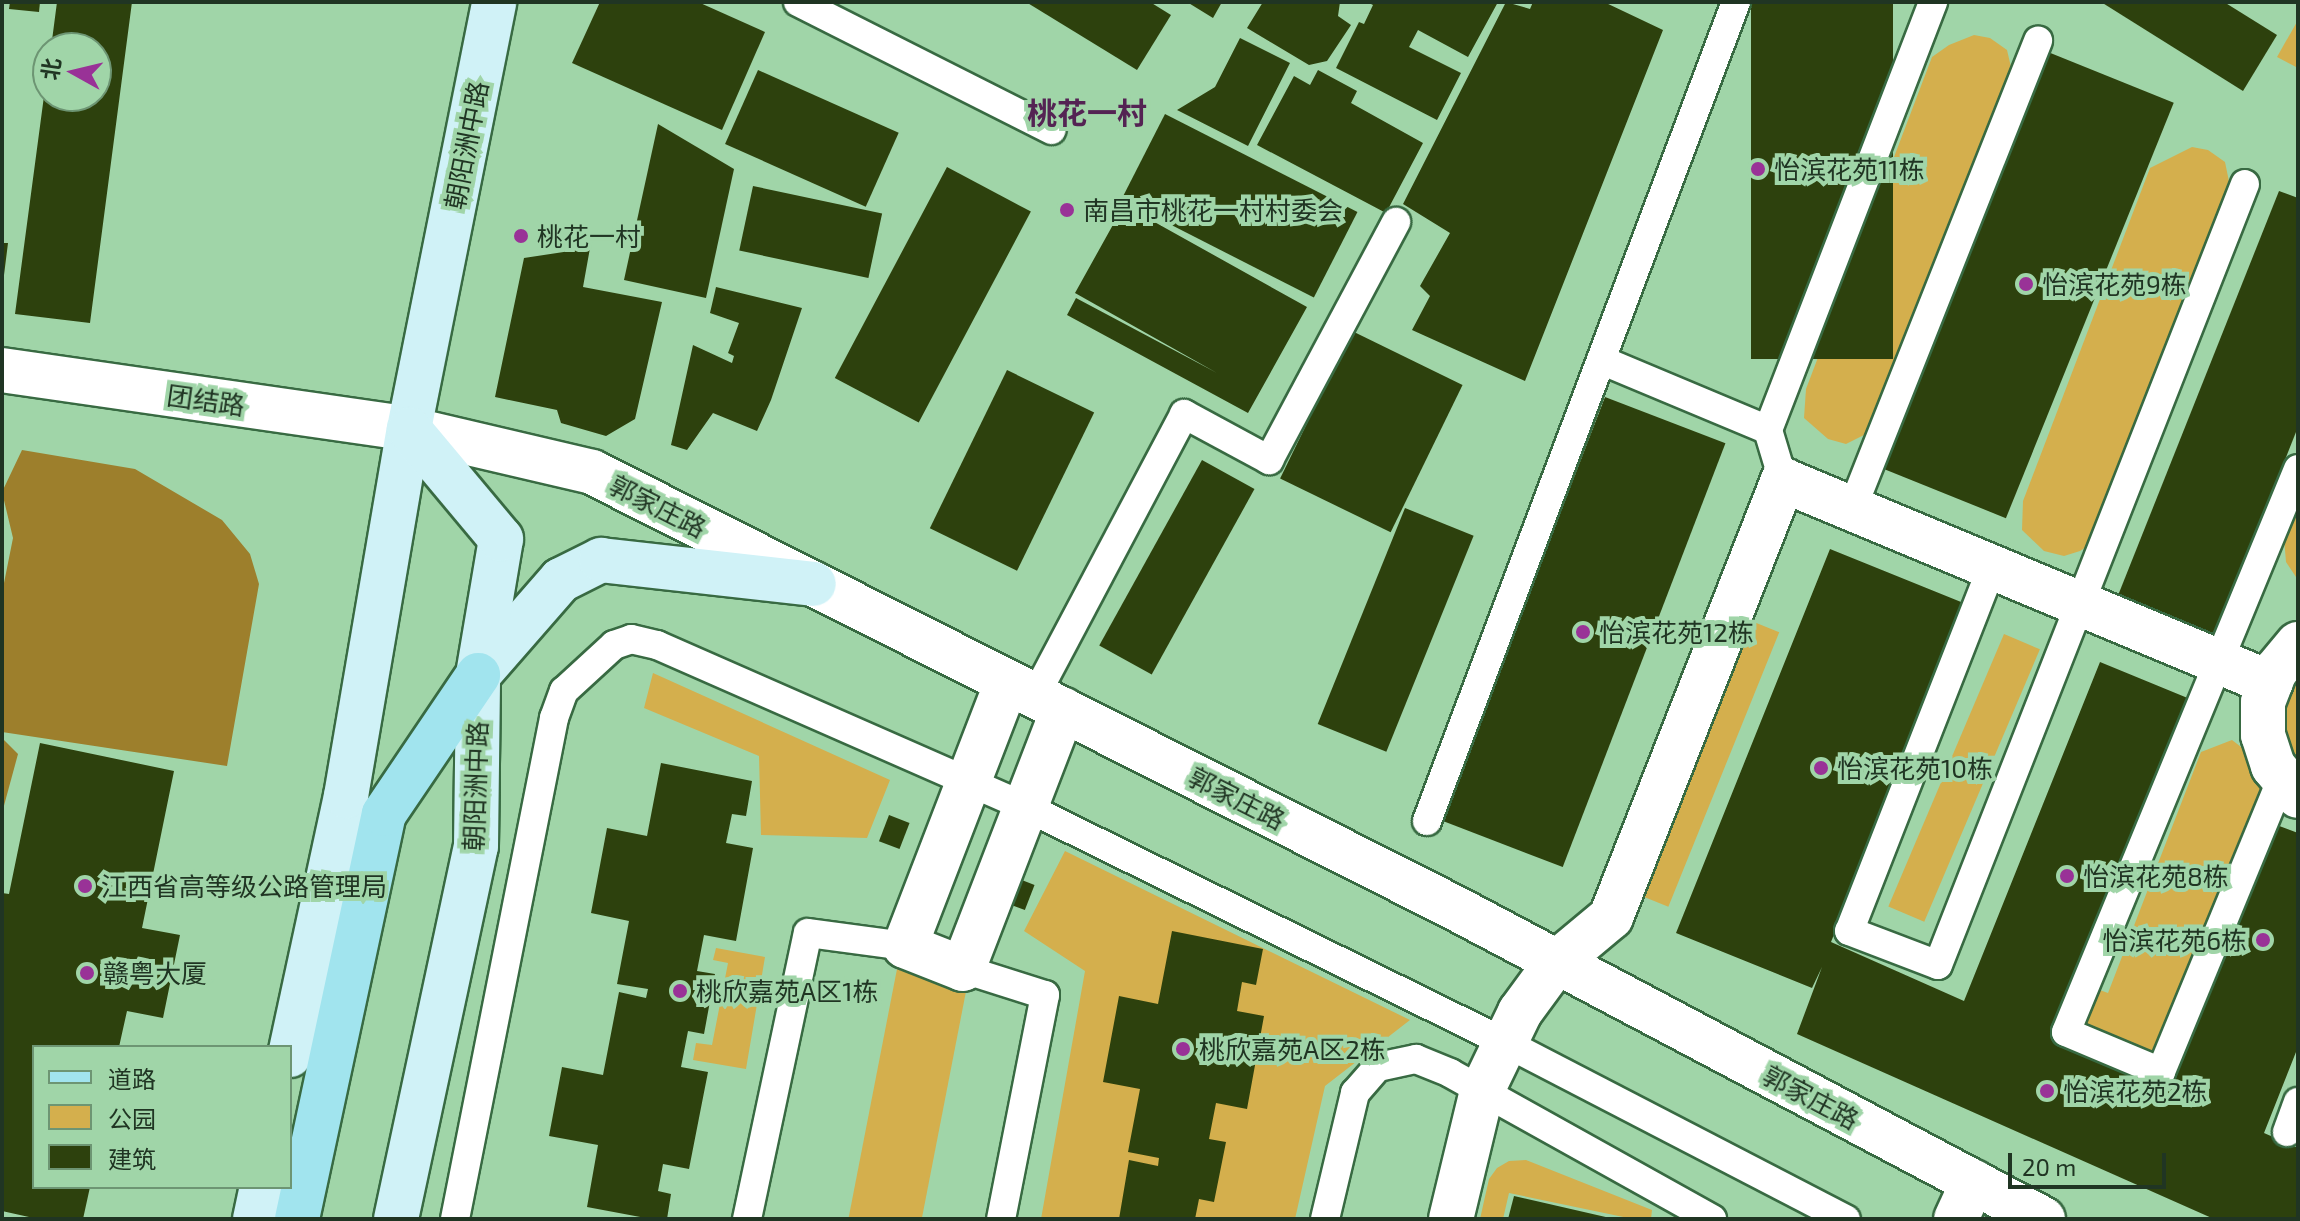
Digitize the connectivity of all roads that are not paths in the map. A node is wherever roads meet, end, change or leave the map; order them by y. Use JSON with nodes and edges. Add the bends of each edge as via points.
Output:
{"nodes":[{"id":1,"x":494,"y":2,"type":"edge"},
{"id":2,"x":798,"y":2,"type":"edge"},
{"id":3,"x":1736,"y":2,"type":"edge"},
{"id":4,"x":1933,"y":2,"type":"edge"},
{"id":5,"x":2038,"y":41,"type":"dead end"},
{"id":6,"x":1051,"y":130,"type":"dead end"},
{"id":7,"x":2245,"y":184,"type":"dead end"},
{"id":8,"x":1396,"y":222,"type":"dead end"},
{"id":9,"x":1601,"y":360,"type":"junction"},
{"id":10,"x":2,"y":370,"type":"edge"},
{"id":11,"x":409,"y":429,"type":"junction"},
{"id":12,"x":1768,"y":430,"type":"junction"},
{"id":13,"x":2298,"y":469,"type":"edge"},
{"id":14,"x":1783,"y":480,"type":"junction"},
{"id":15,"x":1852,"y":509,"type":"junction"},
{"id":16,"x":1992,"y":567,"type":"junction"},
{"id":17,"x":814,"y":584,"type":"junction"},
{"id":18,"x":2080,"y":604,"type":"junction"},
{"id":19,"x":2298,"y":644,"type":"edge"},
{"id":20,"x":2219,"y":662,"type":"junction"},
{"id":21,"x":478,"y":675,"type":"junction"},
{"id":22,"x":2270,"y":683,"type":"junction"},
{"id":23,"x":1035,"y":696,"type":"junction"},
{"id":24,"x":969,"y":781,"type":"junction"},
{"id":25,"x":2290,"y":787,"type":"edge"},
{"id":26,"x":1026,"y":807,"type":"junction"},
{"id":27,"x":1427,"y":821,"type":"dead end"},
{"id":28,"x":905,"y":946,"type":"junction"},
{"id":29,"x":1556,"y":963,"type":"junction"},
{"id":30,"x":963,"y":969,"type":"junction"},
{"id":31,"x":1504,"y":1042,"type":"junction"},
{"id":32,"x":292,"y":1046,"type":"edge"},
{"id":33,"x":1482,"y":1091,"type":"junction"},
{"id":34,"x":2298,"y":1102,"type":"edge"},
{"id":35,"x":2287,"y":1132,"type":"dead end"},
{"id":36,"x":262,"y":1189,"type":"edge"},
{"id":37,"x":1965,"y":1200,"type":"edge"},
{"id":38,"x":2033,"y":1216,"type":"edge"},
{"id":39,"x":255,"y":1219,"type":"edge"},
{"id":40,"x":297,"y":1219,"type":"edge"},
{"id":41,"x":396,"y":1219,"type":"edge"},
{"id":42,"x":455,"y":1219,"type":"edge"},
{"id":43,"x":747,"y":1219,"type":"edge"},
{"id":44,"x":1001,"y":1219,"type":"edge"},
{"id":45,"x":1325,"y":1219,"type":"edge"},
{"id":46,"x":1451,"y":1219,"type":"edge"},
{"id":47,"x":1712,"y":1219,"type":"edge"},
{"id":48,"x":1846,"y":1219,"type":"edge"}],
"edges":[{"from":1,"to":11,"type":"main road","name":"朝阳洲中路"},
{"from":2,"to":6,"type":"lane"},
{"from":3,"to":9,"type":"lane"},
{"from":4,"to":12,"type":"lane"},
{"from":5,"to":15,"type":"lane"},
{"from":7,"to":18,"type":"lane"},
{"from":8,"to":23,"type":"lane","via":[[1269,460],[1184,414]]},
{"from":9,"to":12,"type":"lane"},
{"from":9,"to":27,"type":"lane"},
{"from":10,"to":11,"type":"street","name":"团结路"},
{"from":11,"to":17,"type":"street","name":"郭家庄路","via":[[592,472]]},
{"from":11,"to":21,"type":"main road","name":"朝阳洲中路","via":[[501,539]]},
{"from":11,"to":32,"type":"main road","name":"朝阳洲中路","via":[[346,796]]},
{"from":12,"to":14,"type":"lane"},
{"from":13,"to":20,"type":"lane"},
{"from":14,"to":15,"type":"street"},
{"from":14,"to":29,"type":"street","via":[[1611,917]]},
{"from":15,"to":16,"type":"street"},
{"from":16,"to":18,"type":"street"},
{"from":16,"to":18,"type":"lane","via":[[1849,931],[1938,965]]},
{"from":17,"to":21,"type":"main road","via":[[601,560],[561,580]]},
{"from":17,"to":23,"type":"street","name":"郭家庄路"},
{"from":18,"to":20,"type":"street"},
{"from":19,"to":22,"type":"street"},
{"from":20,"to":22,"type":"street"},
{"from":20,"to":25,"type":"lane","via":[[2066,1032],[2161,1072]]},
{"from":21,"to":40,"type":"main road","via":[[384,814]]},
{"from":21,"to":41,"type":"main road","name":"朝阳洲中路","via":[[476,846]]},
{"from":22,"to":25,"type":"street","via":[[2263,702],[2263,735],[2273,766]]},
{"from":23,"to":24,"type":"street"},
{"from":23,"to":26,"type":"street"},
{"from":23,"to":29,"type":"street","name":"郭家庄路"},
{"from":24,"to":26,"type":"lane"},
{"from":24,"to":28,"type":"street"},
{"from":24,"to":42,"type":"lane","via":[[657,645],[631,639],[595,661],[564,691],[554,718]]},
{"from":26,"to":30,"type":"street"},
{"from":26,"to":31,"type":"lane"},
{"from":28,"to":30,"type":"street"},
{"from":28,"to":43,"type":"lane","via":[[808,933]]},
{"from":29,"to":31,"type":"street"},
{"from":29,"to":37,"type":"street","name":"郭家庄路"},
{"from":30,"to":44,"type":"lane","via":[[1045,995]]},
{"from":31,"to":33,"type":"street"},
{"from":31,"to":48,"type":"lane"},
{"from":33,"to":45,"type":"lane","via":[[1416,1059],[1378,1067],[1355,1093]]},
{"from":33,"to":46,"type":"street"},
{"from":33,"to":47,"type":"lane"},
{"from":34,"to":35,"type":"lane"},
{"from":36,"to":39,"type":"main road"},
{"from":37,"to":38,"type":"street","name":"郭家庄路"}]}
